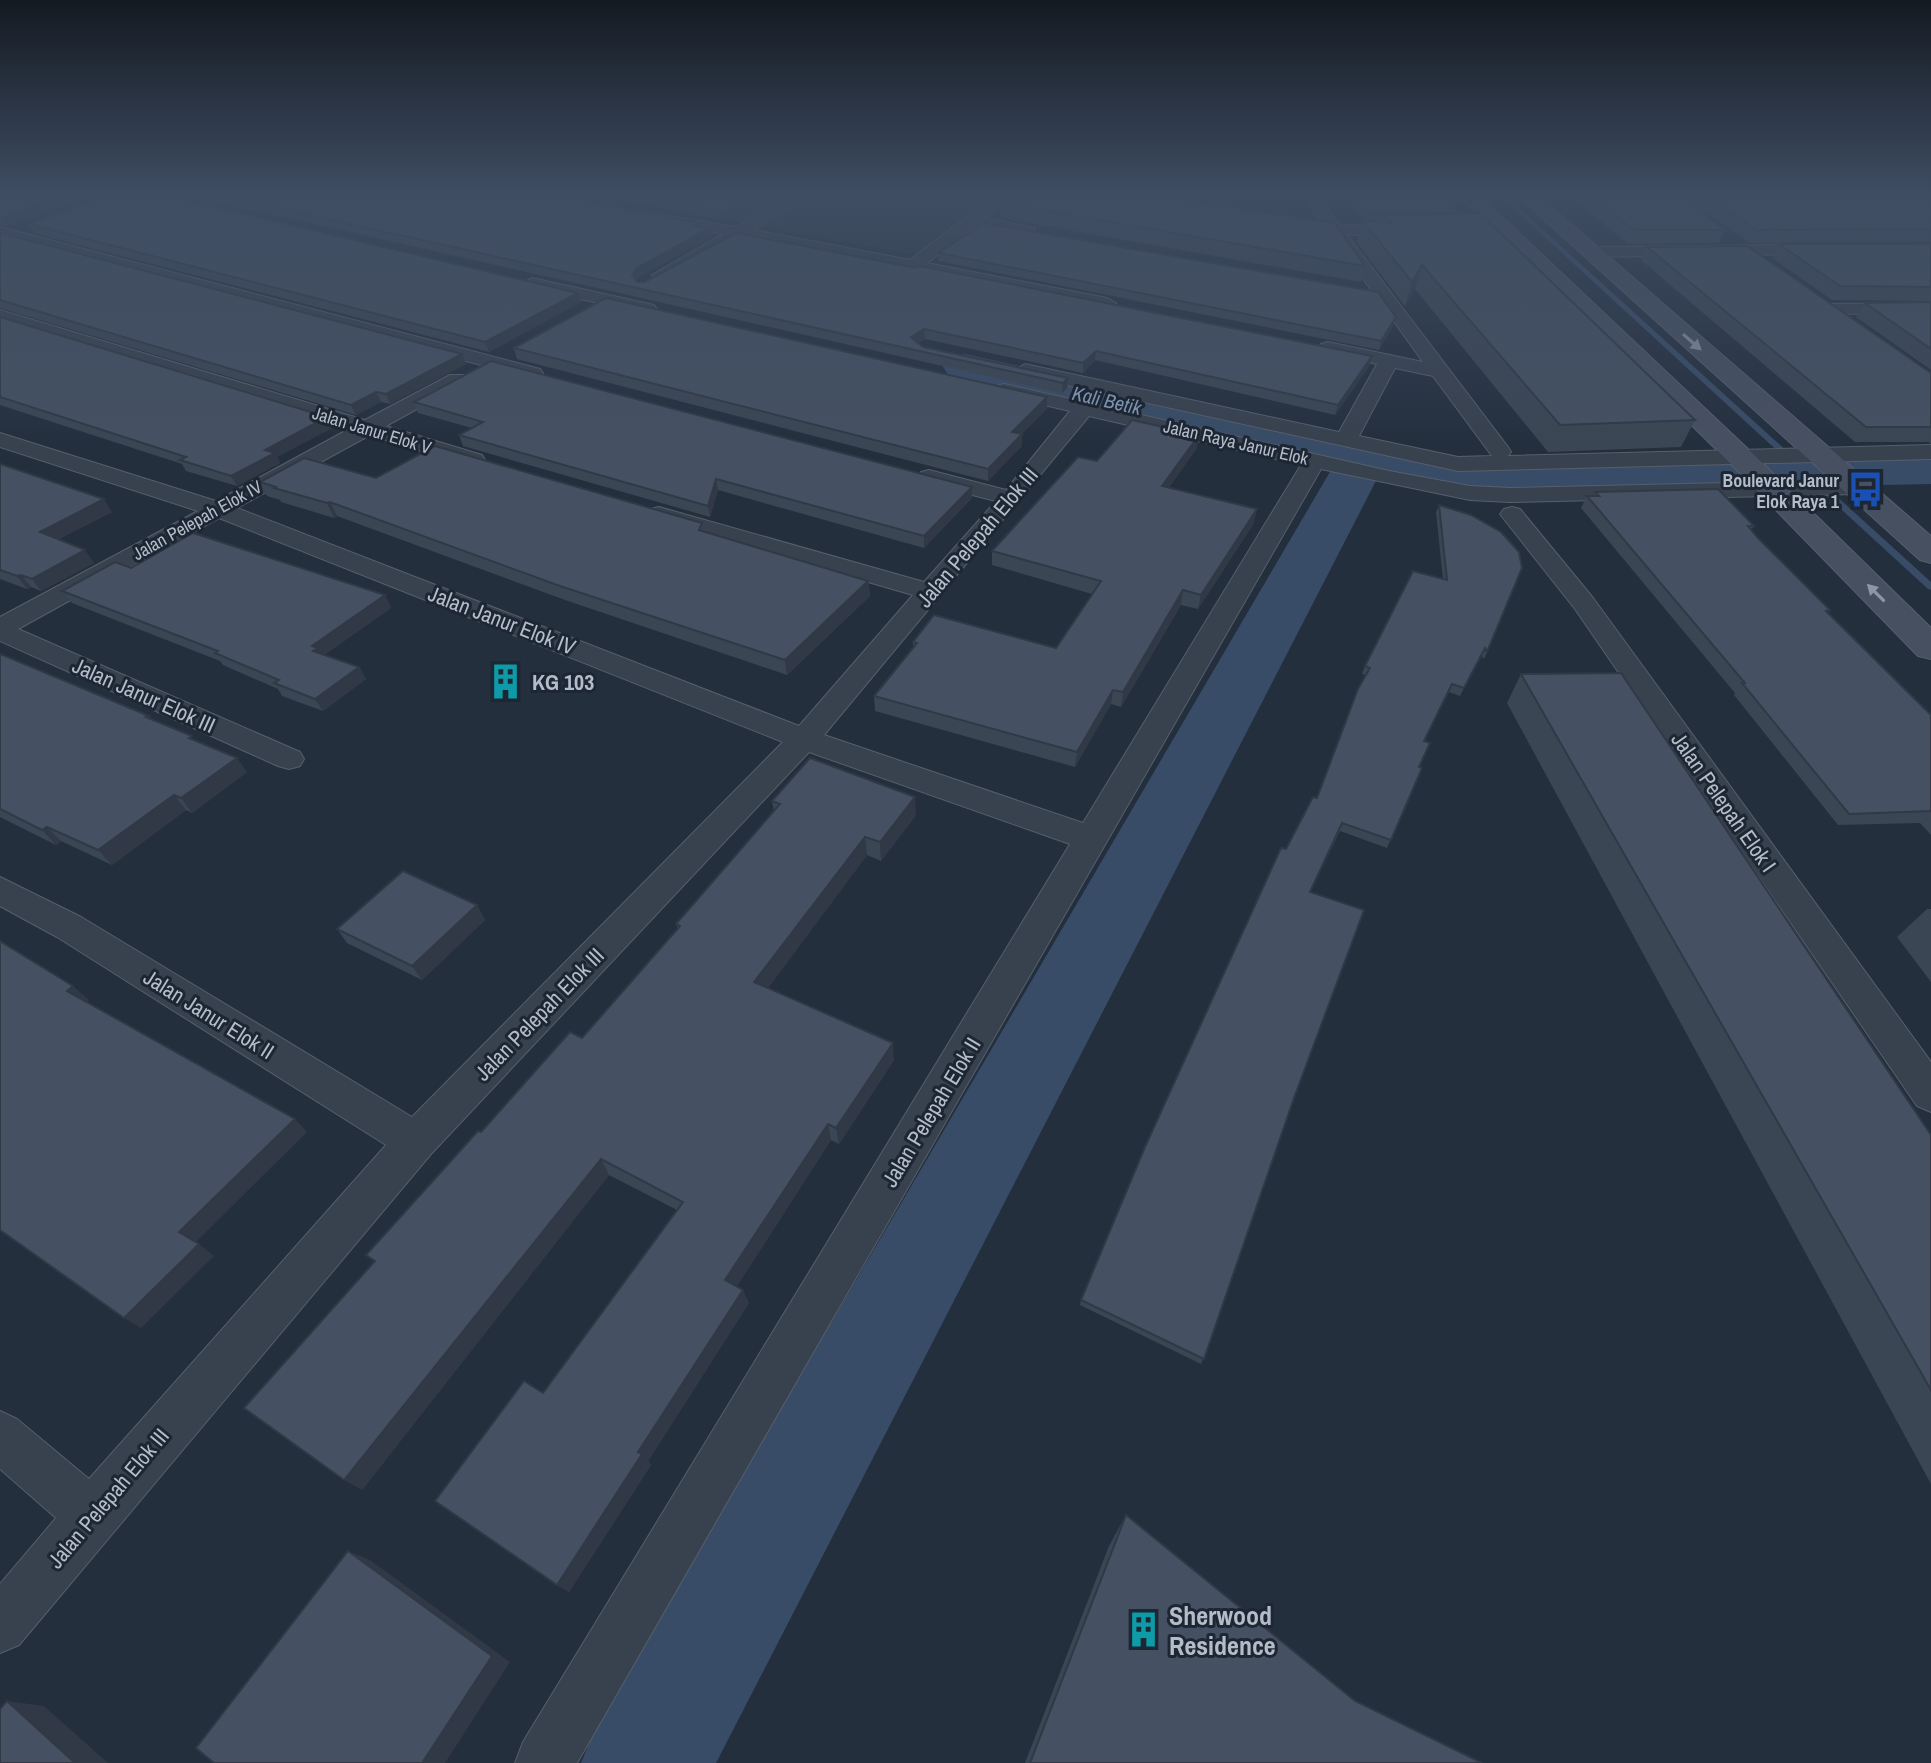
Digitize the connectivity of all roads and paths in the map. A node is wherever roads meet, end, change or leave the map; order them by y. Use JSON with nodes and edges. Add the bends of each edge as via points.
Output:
{"nodes":[{"id":1,"x":175,"y":279,"type":"edge"},
{"id":2,"x":519,"y":279,"type":"edge"},
{"id":3,"x":652,"y":279,"type":"edge"},
{"id":4,"x":989,"y":279,"type":"edge"},
{"id":5,"x":1371,"y":279,"type":"edge"},
{"id":6,"x":1555,"y":279,"type":"edge"},
{"id":7,"x":1619,"y":279,"type":"edge"},
{"id":8,"x":1352,"y":289,"type":"edge"},
{"id":9,"x":676,"y":291,"type":"edge"},
{"id":10,"x":1383,"y":294,"type":"junction"},
{"id":11,"x":606,"y":299,"type":"junction"},
{"id":12,"x":1129,"y":308,"type":"edge"},
{"id":13,"x":1931,"y":308,"type":"edge"},
{"id":14,"x":580,"y":313,"type":"edge"},
{"id":15,"x":672,"y":314,"type":"edge"},
{"id":16,"x":0,"y":316,"type":"edge"},
{"id":17,"x":1850,"y":327,"type":"edge"},
{"id":18,"x":1313,"y":345,"type":"edge"},
{"id":19,"x":516,"y":348,"type":"edge"},
{"id":20,"x":1389,"y":361,"type":"junction"},
{"id":21,"x":490,"y":362,"type":"junction"},
{"id":22,"x":1008,"y":366,"type":"edge"},
{"id":23,"x":1440,"y":371,"type":"junction"},
{"id":24,"x":552,"y":378,"type":"edge"},
{"id":25,"x":992,"y":388,"type":"edge"},
{"id":26,"x":1083,"y":409,"type":"junction"},
{"id":27,"x":365,"y":428,"type":"junction"},
{"id":28,"x":0,"y":440,"type":"edge"},
{"id":29,"x":1500,"y":452,"type":"dead end"},
{"id":30,"x":1931,"y":452,"type":"edge"},
{"id":31,"x":1328,"y":454,"type":"junction"},
{"id":32,"x":1816,"y":456,"type":"junction"},
{"id":33,"x":1744,"y":457,"type":"junction"},
{"id":34,"x":503,"y":468,"type":"edge"},
{"id":35,"x":904,"y":470,"type":"edge"},
{"id":36,"x":1849,"y":485,"type":"junction"},
{"id":37,"x":1771,"y":486,"type":"junction"},
{"id":38,"x":1011,"y":498,"type":"junction"},
{"id":39,"x":640,"y":508,"type":"edge"},
{"id":40,"x":217,"y":509,"type":"junction"},
{"id":41,"x":1512,"y":514,"type":"dead end"},
{"id":42,"x":1931,"y":553,"type":"edge"},
{"id":43,"x":930,"y":592,"type":"junction"},
{"id":44,"x":0,"y":629,"type":"edge"},
{"id":45,"x":1931,"y":648,"type":"edge"},
{"id":46,"x":804,"y":739,"type":"junction"},
{"id":47,"x":289,"y":759,"type":"dead end"},
{"id":48,"x":1093,"y":839,"type":"junction"},
{"id":49,"x":0,"y":890,"type":"edge"},
{"id":50,"x":1931,"y":1094,"type":"edge"},
{"id":51,"x":416,"y":1141,"type":"junction"},
{"id":52,"x":0,"y":1436,"type":"edge"},
{"id":53,"x":92,"y":1515,"type":"junction"},
{"id":54,"x":0,"y":1626,"type":"edge"},
{"id":55,"x":544,"y":1763,"type":"edge"}],
"edges":[{"from":1,"to":21,"type":"street"},
{"from":2,"to":11,"type":"street"},
{"from":3,"to":9,"type":"street","via":[[644,284]]},
{"from":4,"to":12,"type":"street"},
{"from":5,"to":10,"type":"street"},
{"from":6,"to":33,"type":"main road"},
{"from":7,"to":32,"type":"main road","one_way":true},
{"from":8,"to":10,"type":"street"},
{"from":10,"to":23,"type":"street"},
{"from":11,"to":14,"type":"street"},
{"from":11,"to":15,"type":"street"},
{"from":13,"to":17,"type":"street","via":[[1819,305]]},
{"from":16,"to":27,"type":"street","name":"Jalan Janur Elok V"},
{"from":18,"to":20,"type":"street"},
{"from":19,"to":21,"type":"street","name":"Jalan Pelepah Elok IV"},
{"from":20,"to":23,"type":"street"},
{"from":20,"to":31,"type":"street","name":"Jalan Pelepah Elok II"},
{"from":21,"to":24,"type":"street"},
{"from":21,"to":27,"type":"street","name":"Jalan Pelepah Elok IV"},
{"from":22,"to":31,"type":"street","name":"Jalan Raya Janur Elok"},
{"from":23,"to":29,"type":"street"},
{"from":25,"to":26,"type":"street","name":"Jalan Raya Janur Elok"},
{"from":26,"to":31,"type":"street","name":"Jalan Raya Janur Elok"},
{"from":26,"to":38,"type":"street","name":"Jalan Pelepah Elok III"},
{"from":27,"to":34,"type":"street","name":"Jalan Janur Elok V"},
{"from":27,"to":40,"type":"street","name":"Jalan Pelepah Elok IV"},
{"from":28,"to":40,"type":"street","name":"Jalan Janur Elok IV"},
{"from":30,"to":32,"type":"street","name":"Jalan Raya Janur Elok"},
{"from":31,"to":33,"type":"street","name":"Jalan Raya Janur Elok","via":[[1458,464]]},
{"from":31,"to":37,"type":"street","name":"Jalan Raya Janur Elok","via":[[1363,471],[1432,487],[1510,495]]},
{"from":31,"to":48,"type":"street","name":"Jalan Pelepah Elok II"},
{"from":32,"to":33,"type":"street","name":"Jalan Raya Janur Elok"},
{"from":32,"to":36,"type":"main road"},
{"from":33,"to":37,"type":"main road"},
{"from":35,"to":38,"type":"street"},
{"from":36,"to":37,"type":"street","name":"Jalan Raya Janur Elok"},
{"from":36,"to":42,"type":"main road"},
{"from":45,"to":37,"type":"main road","one_way":true},
{"from":38,"to":43,"type":"street","name":"Jalan Pelepah Elok III"},
{"from":39,"to":43,"type":"street"},
{"from":40,"to":44,"type":"street","name":"Jalan Pelepah Elok IV"},
{"from":40,"to":46,"type":"street","name":"Jalan Janur Elok IV"},
{"from":41,"to":50,"type":"street","name":"Jalan Pelepah Elok I","via":[[1584,604]]},
{"from":43,"to":46,"type":"street","name":"Jalan Pelepah Elok III"},
{"from":44,"to":47,"type":"street","name":"Jalan Janur Elok III"},
{"from":46,"to":48,"type":"street","name":"Jalan Janur Elok IV"},
{"from":46,"to":51,"type":"street","name":"Jalan Pelepah Elok III"},
{"from":48,"to":55,"type":"street","name":"Jalan Pelepah Elok II"},
{"from":49,"to":51,"type":"street","name":"Jalan Janur Elok II"},
{"from":51,"to":53,"type":"street","name":"Jalan Pelepah Elok III"},
{"from":52,"to":53,"type":"street"},
{"from":53,"to":54,"type":"street","name":"Jalan Pelepah Elok III"}]}
